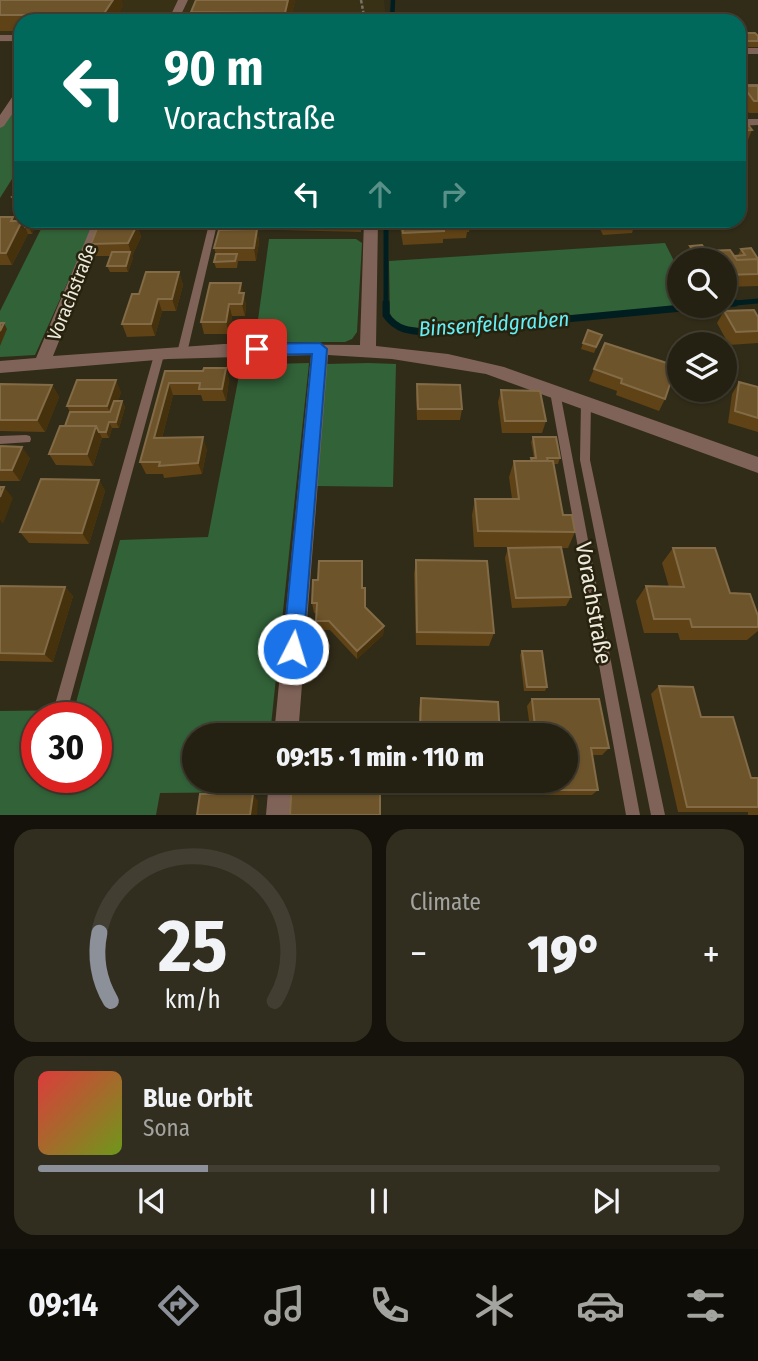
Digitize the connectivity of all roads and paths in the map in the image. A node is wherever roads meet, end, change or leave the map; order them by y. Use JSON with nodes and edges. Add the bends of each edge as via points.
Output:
{"nodes":[{"id":1,"x":14,"y":103,"type":"edge"},
{"id":2,"x":0,"y":124,"type":"edge"},
{"id":3,"x":98,"y":228,"type":"edge"},
{"id":4,"x":212,"y":228,"type":"edge"},
{"id":5,"x":371,"y":228,"type":"edge"},
{"id":6,"x":320,"y":349,"type":"junction"},
{"id":7,"x":368,"y":350,"type":"junction"},
{"id":8,"x":182,"y":354,"type":"junction"},
{"id":9,"x":159,"y":355,"type":"junction"},
{"id":10,"x":43,"y":364,"type":"junction"},
{"id":11,"x":1,"y":368,"type":"edge"},
{"id":12,"x":555,"y":392,"type":"junction"},
{"id":13,"x":586,"y":402,"type":"junction"},
{"id":14,"x":26,"y":439,"type":"dead end"},
{"id":15,"x":0,"y":440,"type":"edge"},
{"id":16,"x":758,"y":465,"type":"edge"},
{"id":17,"x":63,"y":702,"type":"edge"},
{"id":18,"x":287,"y":723,"type":"edge"},
{"id":19,"x":281,"y":793,"type":"edge"},
{"id":20,"x":279,"y":815,"type":"edge"},
{"id":21,"x":633,"y":815,"type":"edge"},
{"id":22,"x":658,"y":815,"type":"edge"}],
"edges":[{"from":1,"to":2,"type":"street"},
{"from":3,"to":10,"type":"street","name":"Vorachstraße"},
{"from":4,"to":8,"type":"lane"},
{"from":5,"to":7,"type":"street"},
{"from":6,"to":7,"type":"street","name":"Vorachstraße"},
{"from":6,"to":8,"type":"street","name":"Vorachstraße"},
{"from":6,"to":18,"type":"street"},
{"from":7,"to":12,"type":"street","name":"Vorachstraße","via":[[482,367]]},
{"from":8,"to":9,"type":"street","name":"Vorachstraße"},
{"from":9,"to":10,"type":"street","name":"Vorachstraße"},
{"from":9,"to":17,"type":"lane"},
{"from":10,"to":11,"type":"street","name":"Vorachstraße"},
{"from":12,"to":13,"type":"street","name":"Vorachstraße"},
{"from":12,"to":21,"type":"lane","name":"Vorachstraße"},
{"from":13,"to":16,"type":"street","name":"Vorachstraße"},
{"from":13,"to":22,"type":"lane","name":"Vorachstraße","via":[[584,460]]},
{"from":14,"to":15,"type":"lane"},
{"from":19,"to":20,"type":"street"}]}
